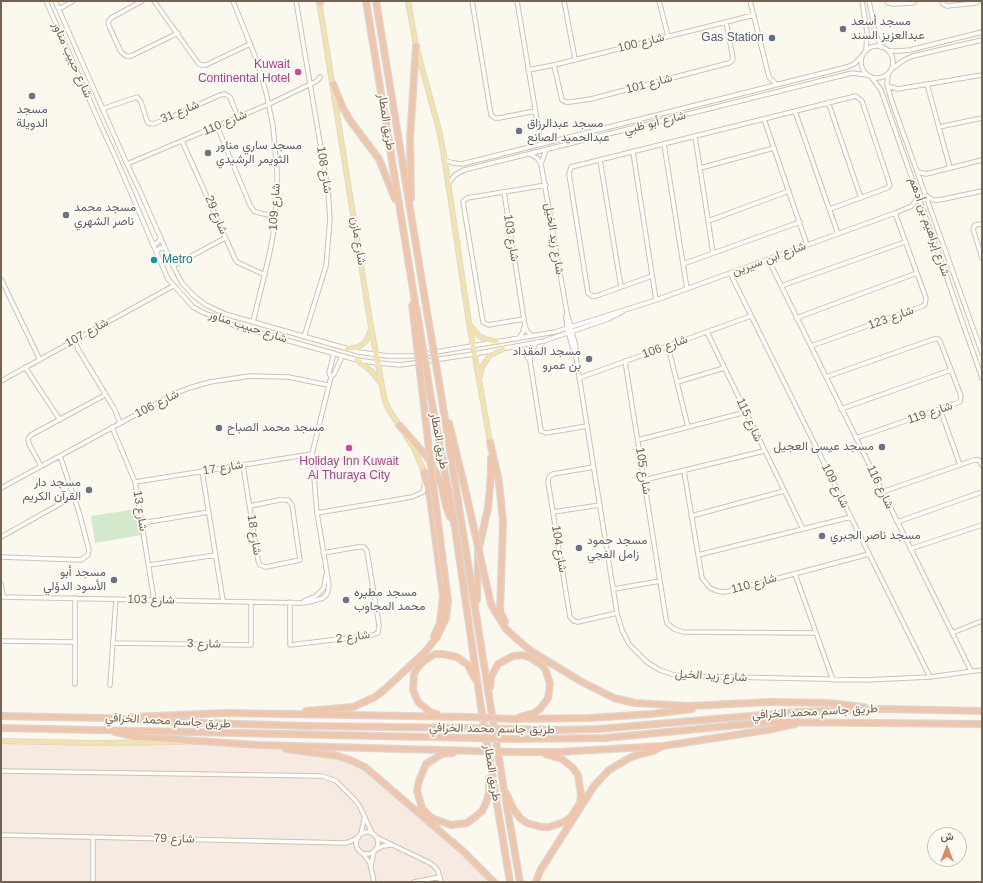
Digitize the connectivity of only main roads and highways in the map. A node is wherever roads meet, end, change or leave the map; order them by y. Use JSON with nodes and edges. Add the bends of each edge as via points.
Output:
{"nodes":[{"id":1,"x":366,"y":1,"type":"edge"},
{"id":2,"x":376,"y":1,"type":"edge"},
{"id":3,"x":408,"y":1,"type":"edge"},
{"id":4,"x":319,"y":2,"type":"edge"},
{"id":5,"x":416,"y":46,"type":"junction"},
{"id":6,"x":333,"y":84,"type":"junction"},
{"id":7,"x":401,"y":216,"type":"junction"},
{"id":8,"x":413,"y":227,"type":"junction"},
{"id":9,"x":413,"y":303,"type":"junction"},
{"id":10,"x":370,"y":321,"type":"junction"},
{"id":11,"x":469,"y":323,"type":"junction"},
{"id":12,"x":497,"y":342,"type":"road end"},
{"id":13,"x":347,"y":349,"type":"road end"},
{"id":14,"x":503,"y":349,"type":"road end"},
{"id":15,"x":356,"y":360,"type":"road end"},
{"id":16,"x":480,"y":384,"type":"junction"},
{"id":17,"x":382,"y":386,"type":"junction"},
{"id":18,"x":441,"y":395,"type":"junction"},
{"id":19,"x":399,"y":425,"type":"junction"},
{"id":20,"x":490,"y":442,"type":"junction"},
{"id":21,"x":424,"y":472,"type":"joint"},
{"id":22,"x":455,"y":528,"type":"junction"},
{"id":23,"x":477,"y":619,"type":"junction"},
{"id":24,"x":518,"y":640,"type":"junction"},
{"id":25,"x":426,"y":652,"type":"junction"},
{"id":26,"x":478,"y":688,"type":"junction"},
{"id":27,"x":490,"y":703,"type":"junction"},
{"id":28,"x":732,"y":704,"type":"junction"},
{"id":29,"x":887,"y":709,"type":"junction"},
{"id":30,"x":982,"y":711,"type":"edge"},
{"id":31,"x":282,"y":714,"type":"junction"},
{"id":32,"x":1,"y":716,"type":"edge"},
{"id":33,"x":441,"y":716,"type":"junction"},
{"id":34,"x":103,"y":718,"type":"junction"},
{"id":35,"x":513,"y":719,"type":"junction"},
{"id":36,"x":805,"y":722,"type":"junction"},
{"id":37,"x":982,"y":724,"type":"edge"},
{"id":38,"x":1,"y":728,"type":"edge"},
{"id":39,"x":101,"y":729,"type":"junction"},
{"id":40,"x":1,"y":741,"type":"edge"},
{"id":41,"x":212,"y":742,"type":"junction"},
{"id":42,"x":258,"y":745,"type":"junction"},
{"id":43,"x":663,"y":746,"type":"junction"},
{"id":44,"x":467,"y":750,"type":"junction"},
{"id":45,"x":537,"y":752,"type":"junction"},
{"id":46,"x":490,"y":762,"type":"junction"},
{"id":47,"x":502,"y":784,"type":"junction"},
{"id":48,"x":494,"y":882,"type":"edge"},
{"id":49,"x":510,"y":882,"type":"edge"},
{"id":50,"x":520,"y":882,"type":"edge"},
{"id":51,"x":536,"y":882,"type":"edge"}],
"edges":[{"from":1,"to":7,"type":"highway","name":"طريق المطار"},
{"from":2,"to":8,"type":"highway","name":"طريق المطار"},
{"from":3,"to":5,"type":"main road"},
{"from":4,"to":6,"type":"main road","name":"شارع مازن"},
{"from":5,"to":8,"type":"highway","via":[[410,161]]},
{"from":5,"to":11,"type":"main road","via":[[439,130]]},
{"from":6,"to":7,"type":"highway","via":[[349,119],[379,159]]},
{"from":6,"to":10,"type":"main road","name":"شارع مازن"},
{"from":7,"to":9,"type":"highway","name":"طريق المطار"},
{"from":8,"to":18,"type":"highway","name":"طريق المطار","bridge":true},
{"from":9,"to":22,"type":"highway","name":"طريق المطار","bridge":true},
{"from":9,"to":25,"type":"highway","bridge":true,"via":[[448,601],[446,618]]},
{"from":10,"to":13,"type":"main road","via":[[370,335],[366,341],[360,346]]},
{"from":10,"to":17,"type":"main road","name":"شارع مازن"},
{"from":11,"to":12,"type":"main road","via":[[479,336]]},
{"from":11,"to":16,"type":"main road"},
{"from":14,"to":16,"type":"main road","via":[[490,356],[482,367]]},
{"from":15,"to":17,"type":"main road","via":[[371,371]]},
{"from":16,"to":20,"type":"main road"},
{"from":17,"to":19,"type":"main road","name":"شارع مازن","via":[[389,410]]},
{"from":18,"to":23,"type":"highway","name":"طريق المطار"},
{"from":18,"to":24,"type":"highway","bridge":true,"via":[[491,604],[506,629]]},
{"from":19,"to":21,"type":"main road","name":"شارع مازن","via":[[414,448]]},
{"from":19,"to":22,"type":"highway","via":[[429,459],[435,470]]},
{"from":20,"to":23,"type":"highway","via":[[490,497],[478,552]]},
{"from":20,"to":24,"type":"highway","via":[[503,522],[500,611]]},
{"from":21,"to":25,"type":"highway","via":[[430,498],[443,604],[440,623]]},
{"from":22,"to":26,"type":"highway","name":"طريق المطار"},
{"from":23,"to":27,"type":"highway","name":"طريق المطار"},
{"from":24,"to":28,"type":"highway","via":[[531,651],[582,682],[614,698],[655,705]]},
{"from":25,"to":31,"type":"highway","via":[[384,690],[363,703],[337,710]]},
{"from":26,"to":33,"type":"highway","via":[[468,665],[457,657],[435,654],[424,661],[418,667],[412,681],[415,696],[426,709]]},
{"from":26,"to":46,"type":"highway","name":"طريق المطار"},
{"from":27,"to":35,"type":"highway","via":[[491,676],[498,664],[513,656],[522,655],[535,660],[542,665],[549,677],[548,698],[534,713]]},
{"from":27,"to":47,"type":"highway","name":"طريق المطار"},
{"from":28,"to":29,"type":"highway","via":[[802,702]]},
{"from":28,"to":35,"type":"highway","via":[[643,715]]},
{"from":29,"to":30,"type":"highway","name":"طريق جاسم محمد الخرافي"},
{"from":29,"to":34,"type":"highway","name":"طريق جاسم محمد الخرافي","bridge":true,"via":[[797,712],[598,729],[558,730],[191,723]]},
{"from":31,"to":33,"type":"highway"},
{"from":31,"to":34,"type":"highway"},
{"from":32,"to":34,"type":"highway","name":"طريق جاسم محمد الخرافي"},
{"from":33,"to":35,"type":"highway","bridge":true},
{"from":36,"to":37,"type":"highway","name":"طريق جاسم محمد الخرافي"},
{"from":36,"to":39,"type":"highway","name":"طريق جاسم محمد الخرافي","bridge":true,"via":[[770,722],[605,738],[516,739]]},
{"from":36,"to":43,"type":"highway"},
{"from":38,"to":39,"type":"highway","name":"طريق جاسم محمد الخرافي"},
{"from":39,"to":41,"type":"highway","via":[[137,737]]},
{"from":40,"to":41,"type":"main road"},
{"from":41,"to":42,"type":"highway"},
{"from":42,"to":44,"type":"highway"},
{"from":42,"to":48,"type":"highway","via":[[338,756],[365,767],[464,852]]},
{"from":43,"to":45,"type":"highway"},
{"from":43,"to":51,"type":"highway","via":[[631,757],[609,770],[594,786],[540,871]]},
{"from":44,"to":45,"type":"highway","bridge":true},
{"from":44,"to":46,"type":"highway","via":[[442,754],[426,764],[422,772],[418,791],[422,808],[434,819],[451,825],[467,823],[482,811],[489,793]]},
{"from":45,"to":47,"type":"highway","via":[[562,759],[578,775],[581,795],[571,817],[549,827],[527,823],[514,810]]},
{"from":46,"to":49,"type":"highway","name":"طريق المطار"},
{"from":47,"to":50,"type":"highway","name":"طريق المطار"}]}
